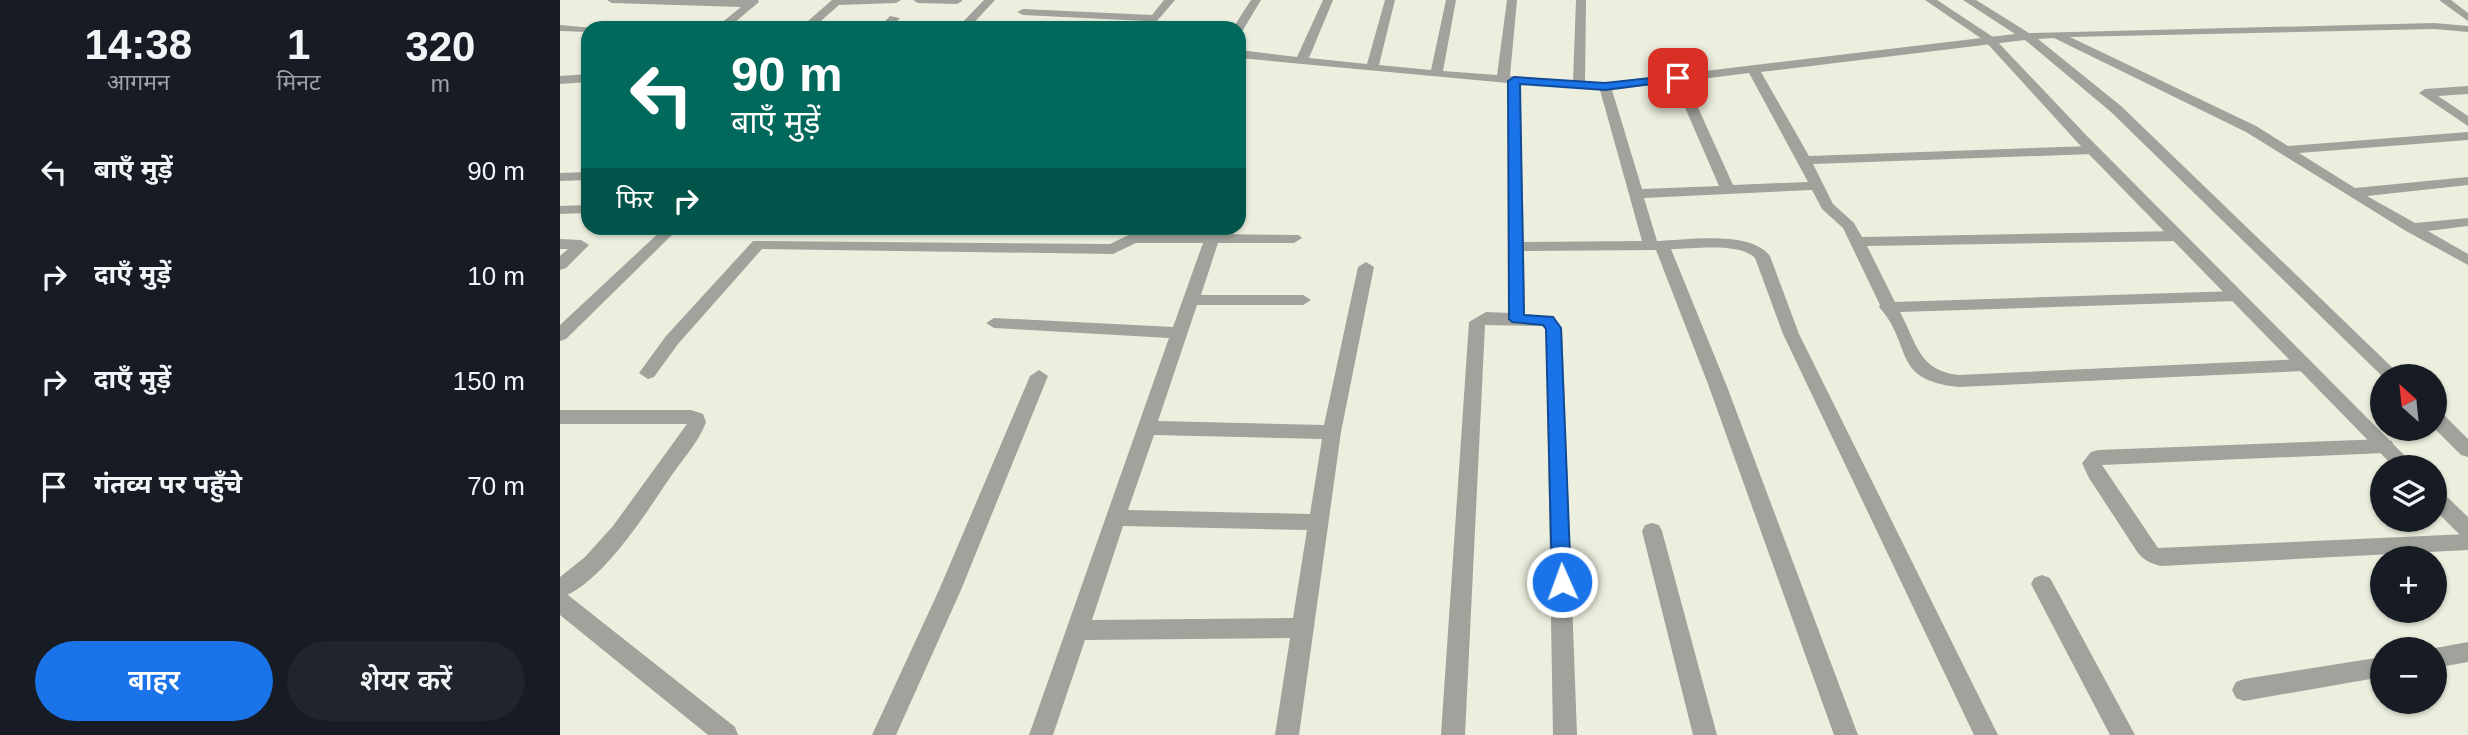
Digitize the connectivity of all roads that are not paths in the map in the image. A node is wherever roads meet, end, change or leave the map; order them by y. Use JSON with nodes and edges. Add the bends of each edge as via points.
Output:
{"nodes":[{"id":1,"x":612,"y":0,"type":"edge"},
{"id":2,"x":896,"y":0,"type":"edge"},
{"id":3,"x":918,"y":0,"type":"edge"},
{"id":4,"x":990,"y":0,"type":"edge"},
{"id":5,"x":1170,"y":0,"type":"edge"},
{"id":6,"x":1256,"y":0,"type":"edge"},
{"id":7,"x":1328,"y":0,"type":"edge"},
{"id":8,"x":1390,"y":0,"type":"edge"},
{"id":9,"x":1451,"y":0,"type":"edge"},
{"id":10,"x":1512,"y":0,"type":"edge"},
{"id":11,"x":1581,"y":0,"type":"edge"},
{"id":12,"x":1968,"y":0,"type":"edge"},
{"id":13,"x":2444,"y":0,"type":"edge"},
{"id":14,"x":838,"y":1,"type":"edge"},
{"id":15,"x":957,"y":1,"type":"edge"},
{"id":16,"x":755,"y":2,"type":"edge"},
{"id":17,"x":1930,"y":2,"type":"edge"},
{"id":18,"x":1023,"y":12,"type":"dead end"},
{"id":19,"x":894,"y":18,"type":"dead end"},
{"id":20,"x":1155,"y":18,"type":"junction"},
{"id":21,"x":2468,"y":18,"type":"edge"},
{"id":22,"x":730,"y":21,"type":"edge"},
{"id":23,"x":814,"y":21,"type":"edge"},
{"id":24,"x":891,"y":21,"type":"edge"},
{"id":25,"x":970,"y":21,"type":"edge"},
{"id":26,"x":1153,"y":21,"type":"edge"},
{"id":27,"x":1243,"y":21,"type":"edge"},
{"id":28,"x":560,"y":28,"type":"edge"},
{"id":29,"x":581,"y":29,"type":"edge"},
{"id":30,"x":2468,"y":29,"type":"edge"},
{"id":31,"x":2055,"y":34,"type":"junction"},
{"id":32,"x":2028,"y":37,"type":"junction"},
{"id":33,"x":1990,"y":40,"type":"junction"},
{"id":34,"x":1246,"y":55,"type":"edge"},
{"id":35,"x":1302,"y":59,"type":"junction"},
{"id":36,"x":1371,"y":68,"type":"junction"},
{"id":37,"x":1752,"y":68,"type":"junction"},
{"id":38,"x":1436,"y":74,"type":"junction"},
{"id":39,"x":581,"y":78,"type":"edge"},
{"id":40,"x":1678,"y":78,"type":"junction"},
{"id":41,"x":560,"y":80,"type":"edge"},
{"id":42,"x":1508,"y":80,"type":"junction"},
{"id":43,"x":1579,"y":85,"type":"junction"},
{"id":44,"x":1605,"y":87,"type":"junction"},
{"id":45,"x":2468,"y":90,"type":"edge"},
{"id":46,"x":2468,"y":122,"type":"edge"},
{"id":47,"x":2468,"y":136,"type":"edge"},
{"id":48,"x":2092,"y":150,"type":"junction"},
{"id":49,"x":2289,"y":150,"type":"junction"},
{"id":50,"x":1803,"y":160,"type":"junction"},
{"id":51,"x":581,"y":176,"type":"edge"},
{"id":52,"x":560,"y":177,"type":"edge"},
{"id":53,"x":2468,"y":181,"type":"edge"},
{"id":54,"x":1815,"y":186,"type":"junction"},
{"id":55,"x":1728,"y":190,"type":"junction"},
{"id":56,"x":2353,"y":193,"type":"junction"},
{"id":57,"x":1636,"y":194,"type":"junction"},
{"id":58,"x":581,"y":209,"type":"edge"},
{"id":59,"x":560,"y":210,"type":"edge"},
{"id":60,"x":2468,"y":222,"type":"edge"},
{"id":61,"x":2411,"y":228,"type":"junction"},
{"id":62,"x":665,"y":235,"type":"edge"},
{"id":63,"x":875,"y":235,"type":"edge"},
{"id":64,"x":2178,"y":236,"type":"junction"},
{"id":65,"x":1212,"y":238,"type":"junction"},
{"id":66,"x":1294,"y":238,"type":"dead end"},
{"id":67,"x":1856,"y":242,"type":"junction"},
{"id":68,"x":560,"y":244,"type":"edge"},
{"id":69,"x":868,"y":244,"type":"junction"},
{"id":70,"x":1656,"y":246,"type":"junction"},
{"id":71,"x":1516,"y":247,"type":"junction"},
{"id":72,"x":2468,"y":260,"type":"edge"},
{"id":73,"x":560,"y":265,"type":"edge"},
{"id":74,"x":1366,"y":267,"type":"dead end"},
{"id":75,"x":2237,"y":296,"type":"junction"},
{"id":76,"x":1191,"y":300,"type":"junction"},
{"id":77,"x":1303,"y":300,"type":"dead end"},
{"id":78,"x":1887,"y":307,"type":"junction"},
{"id":79,"x":1517,"y":319,"type":"junction"},
{"id":80,"x":994,"y":323,"type":"dead end"},
{"id":81,"x":1180,"y":333,"type":"junction"},
{"id":82,"x":560,"y":335,"type":"edge"},
{"id":83,"x":2380,"y":364,"type":"edge"},
{"id":84,"x":2304,"y":365,"type":"junction"},
{"id":85,"x":648,"y":373,"type":"dead end"},
{"id":86,"x":1039,"y":376,"type":"dead end"},
{"id":87,"x":560,"y":416,"type":"edge"},
{"id":88,"x":1147,"y":428,"type":"junction"},
{"id":89,"x":2447,"y":430,"type":"edge"},
{"id":90,"x":1332,"y":432,"type":"junction"},
{"id":91,"x":2385,"y":446,"type":"junction"},
{"id":92,"x":2468,"y":450,"type":"edge"},
{"id":93,"x":2394,"y":455,"type":"edge"},
{"id":94,"x":2447,"y":509,"type":"edge"},
{"id":95,"x":1115,"y":518,"type":"junction"},
{"id":96,"x":1320,"y":522,"type":"junction"},
{"id":97,"x":2468,"y":530,"type":"edge"},
{"id":98,"x":1653,"y":531,"type":"dead end"},
{"id":99,"x":2468,"y":542,"type":"edge"},
{"id":100,"x":2042,"y":584,"type":"dead end"},
{"id":101,"x":560,"y":600,"type":"edge"},
{"id":102,"x":1305,"y":628,"type":"junction"},
{"id":103,"x":1076,"y":630,"type":"junction"},
{"id":104,"x":2468,"y":652,"type":"edge"},
{"id":105,"x":2447,"y":655,"type":"edge"},
{"id":106,"x":2370,"y":669,"type":"edge"},
{"id":107,"x":2244,"y":690,"type":"dead end"},
{"id":108,"x":726,"y":735,"type":"edge"},
{"id":109,"x":884,"y":735,"type":"edge"},
{"id":110,"x":1041,"y":735,"type":"edge"},
{"id":111,"x":1287,"y":735,"type":"edge"},
{"id":112,"x":1453,"y":735,"type":"edge"},
{"id":113,"x":1565,"y":735,"type":"edge"},
{"id":114,"x":1705,"y":735,"type":"edge"},
{"id":115,"x":1846,"y":735,"type":"edge"},
{"id":116,"x":1986,"y":735,"type":"edge"},
{"id":117,"x":2123,"y":735,"type":"edge"}],
"edges":[{"from":1,"to":16,"type":"street"},
{"from":2,"to":14,"type":"street"},
{"from":3,"to":15,"type":"street"},
{"from":4,"to":25,"type":"street"},
{"from":5,"to":20,"type":"street"},
{"from":6,"to":27,"type":"street"},
{"from":7,"to":35,"type":"street"},
{"from":8,"to":36,"type":"street"},
{"from":9,"to":38,"type":"street"},
{"from":10,"to":42,"type":"street"},
{"from":11,"to":43,"type":"street"},
{"from":12,"to":32,"type":"street"},
{"from":13,"to":21,"type":"street"},
{"from":14,"to":23,"type":"street"},
{"from":16,"to":22,"type":"street"},
{"from":17,"to":33,"type":"street"},
{"from":18,"to":20,"type":"street"},
{"from":19,"to":24,"type":"street"},
{"from":20,"to":26,"type":"street"},
{"from":28,"to":29,"type":"street"},
{"from":30,"to":31,"type":"street"},
{"from":31,"to":32,"type":"street"},
{"from":31,"to":49,"type":"street"},
{"from":32,"to":33,"type":"street"},
{"from":32,"to":83,"type":"street","via":[[2171,160]]},
{"from":33,"to":37,"type":"street"},
{"from":33,"to":48,"type":"street"},
{"from":34,"to":35,"type":"street"},
{"from":35,"to":36,"type":"street"},
{"from":36,"to":38,"type":"street"},
{"from":37,"to":40,"type":"street"},
{"from":37,"to":50,"type":"street"},
{"from":38,"to":42,"type":"street"},
{"from":39,"to":41,"type":"street"},
{"from":40,"to":44,"type":"street"},
{"from":40,"to":55,"type":"street"},
{"from":42,"to":43,"type":"street"},
{"from":42,"to":71,"type":"street"},
{"from":43,"to":44,"type":"street"},
{"from":44,"to":57,"type":"street"},
{"from":45,"to":46,"type":"street","via":[[2425,93]]},
{"from":47,"to":49,"type":"street"},
{"from":48,"to":50,"type":"street"},
{"from":48,"to":64,"type":"street"},
{"from":49,"to":56,"type":"street"},
{"from":50,"to":54,"type":"street"},
{"from":51,"to":52,"type":"street"},
{"from":53,"to":56,"type":"street"},
{"from":54,"to":55,"type":"street"},
{"from":54,"to":67,"type":"street","via":[[1827,206],[1849,226]]},
{"from":55,"to":57,"type":"street"},
{"from":56,"to":61,"type":"street"},
{"from":57,"to":70,"type":"street"},
{"from":58,"to":59,"type":"street"},
{"from":60,"to":61,"type":"street"},
{"from":61,"to":72,"type":"street"},
{"from":62,"to":82,"type":"street"},
{"from":63,"to":69,"type":"street"},
{"from":64,"to":67,"type":"street"},
{"from":64,"to":75,"type":"street"},
{"from":65,"to":66,"type":"street"},
{"from":65,"to":69,"type":"street","via":[[1133,238],[1113,249]]},
{"from":65,"to":76,"type":"street"},
{"from":67,"to":78,"type":"street"},
{"from":68,"to":73,"type":"street","via":[[582,245]]},
{"from":69,"to":85,"type":"street","via":[[756,245]]},
{"from":70,"to":71,"type":"street"},
{"from":70,"to":115,"type":"street","via":[[1717,384]]},
{"from":70,"to":116,"type":"street","via":[[1747,245],[1762,256],[1791,334]]},
{"from":71,"to":79,"type":"street"},
{"from":74,"to":90,"type":"street"},
{"from":75,"to":78,"type":"street"},
{"from":75,"to":84,"type":"street"},
{"from":76,"to":77,"type":"street"},
{"from":76,"to":81,"type":"street"},
{"from":78,"to":84,"type":"street","via":[[1921,370],[1940,379]]},
{"from":79,"to":112,"type":"street","via":[[1486,317],[1477,322]]},
{"from":79,"to":113,"type":"street","via":[[1547,321],[1553,328]]},
{"from":80,"to":81,"type":"street"},
{"from":81,"to":88,"type":"street"},
{"from":84,"to":91,"type":"street"},
{"from":86,"to":109,"type":"street"},
{"from":87,"to":101,"type":"street","via":[[691,417],[697,422],[600,556]]},
{"from":88,"to":90,"type":"street"},
{"from":88,"to":95,"type":"street"},
{"from":89,"to":92,"type":"street"},
{"from":90,"to":96,"type":"street"},
{"from":91,"to":93,"type":"street"},
{"from":91,"to":99,"type":"street","via":[[2098,457],[2092,463],[2145,547],[2161,557]]},
{"from":94,"to":97,"type":"street"},
{"from":95,"to":96,"type":"street"},
{"from":95,"to":103,"type":"street"},
{"from":96,"to":102,"type":"street"},
{"from":98,"to":114,"type":"street"},
{"from":100,"to":117,"type":"street"},
{"from":101,"to":108,"type":"street"},
{"from":102,"to":103,"type":"street"},
{"from":102,"to":111,"type":"street"},
{"from":103,"to":110,"type":"street"},
{"from":104,"to":105,"type":"street"},
{"from":106,"to":107,"type":"street"}]}
